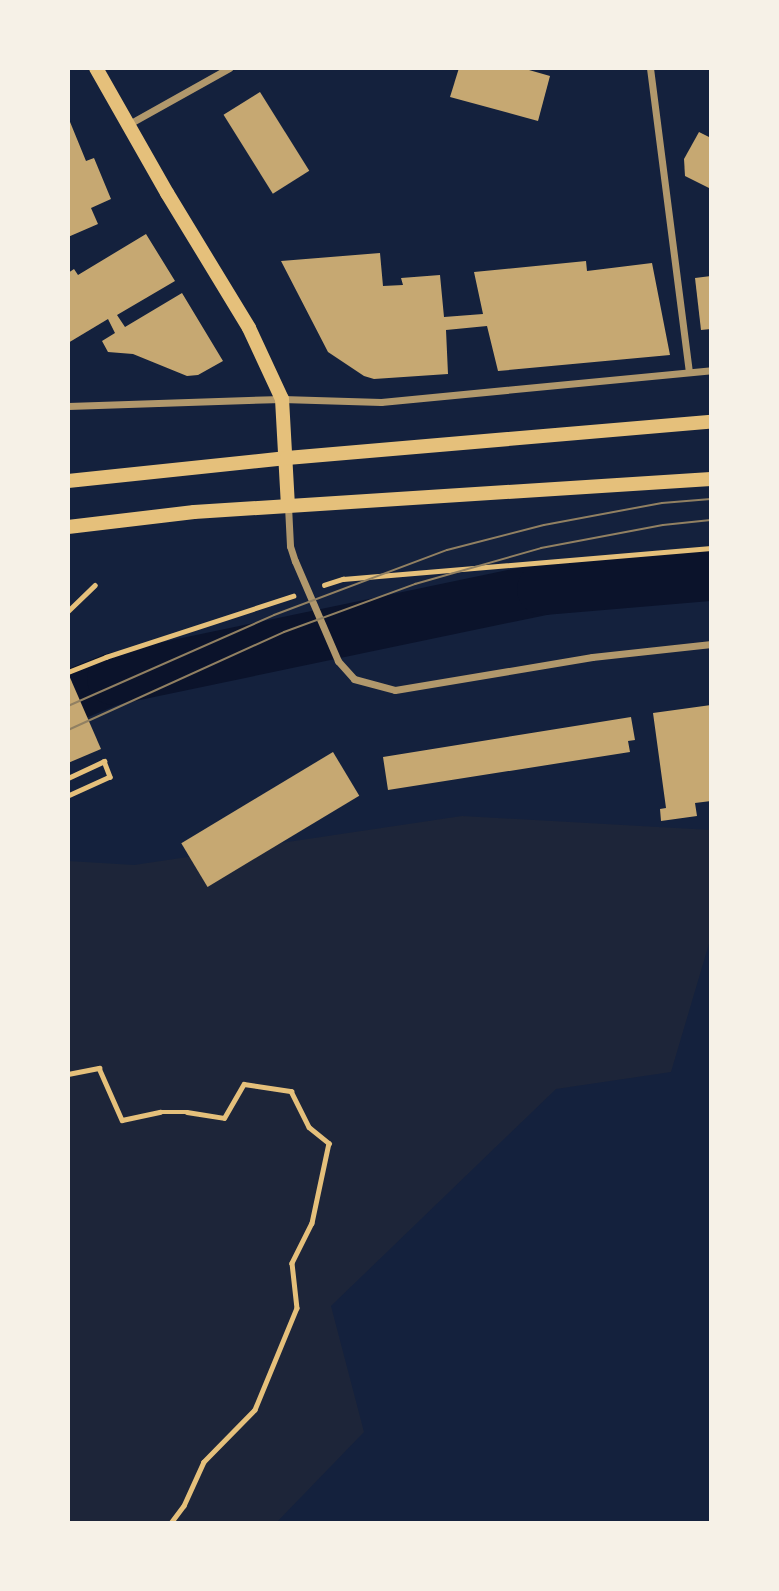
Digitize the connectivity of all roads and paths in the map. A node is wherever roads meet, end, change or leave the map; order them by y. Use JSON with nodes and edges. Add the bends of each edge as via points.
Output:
{"nodes":[{"id":1,"x":96,"y":68,"type":"edge"},
{"id":2,"x":229,"y":68,"type":"edge"},
{"id":3,"x":650,"y":68,"type":"edge"},
{"id":4,"x":129,"y":124,"type":"junction"},
{"id":5,"x":711,"y":370,"type":"edge"},
{"id":6,"x":688,"y":372,"type":"junction"},
{"id":7,"x":282,"y":399,"type":"junction"},
{"id":8,"x":68,"y":406,"type":"edge"},
{"id":9,"x":711,"y":422,"type":"edge"},
{"id":10,"x":287,"y":458,"type":"junction"},
{"id":11,"x":711,"y":478,"type":"edge"},
{"id":12,"x":68,"y":481,"type":"edge"},
{"id":13,"x":289,"y":506,"type":"junction"},
{"id":14,"x":68,"y":527,"type":"edge"},
{"id":15,"x":711,"y":548,"type":"edge"},
{"id":16,"x":95,"y":584,"type":"dead end"},
{"id":17,"x":317,"y":588,"type":"dead end"},
{"id":18,"x":304,"y":592,"type":"dead end"},
{"id":19,"x":68,"y":611,"type":"edge"},
{"id":20,"x":711,"y":644,"type":"edge"},
{"id":21,"x":68,"y":672,"type":"edge"},
{"id":22,"x":68,"y":778,"type":"edge"},
{"id":23,"x":68,"y":796,"type":"edge"},
{"id":24,"x":68,"y":1074,"type":"edge"},
{"id":25,"x":171,"y":1523,"type":"edge"}],
"edges":[{"from":1,"to":4,"type":"main road"},
{"from":2,"to":4,"type":"street"},
{"from":3,"to":6,"type":"street"},
{"from":4,"to":7,"type":"main road","via":[[249,328]]},
{"from":5,"to":6,"type":"street"},
{"from":6,"to":7,"type":"street","via":[[382,402]]},
{"from":7,"to":8,"type":"street"},
{"from":7,"to":10,"type":"main road"},
{"from":9,"to":10,"type":"main road"},
{"from":10,"to":12,"type":"main road"},
{"from":10,"to":13,"type":"main road"},
{"from":11,"to":13,"type":"main road"},
{"from":13,"to":14,"type":"main road"},
{"from":13,"to":20,"type":"street","via":[[295,561],[338,661],[354,679],[395,690],[593,657]]},
{"from":15,"to":17,"type":"path","via":[[344,579]]},
{"from":16,"to":19,"type":"path"},
{"from":18,"to":21,"type":"path"},
{"from":22,"to":23,"type":"path","via":[[104,761],[110,777]]},
{"from":24,"to":25,"type":"path","via":[[99,1068],[122,1120],[160,1112],[224,1118],[244,1084],[291,1091],[309,1127],[329,1143],[312,1223],[292,1263],[297,1308],[255,1410],[204,1462]]}]}
